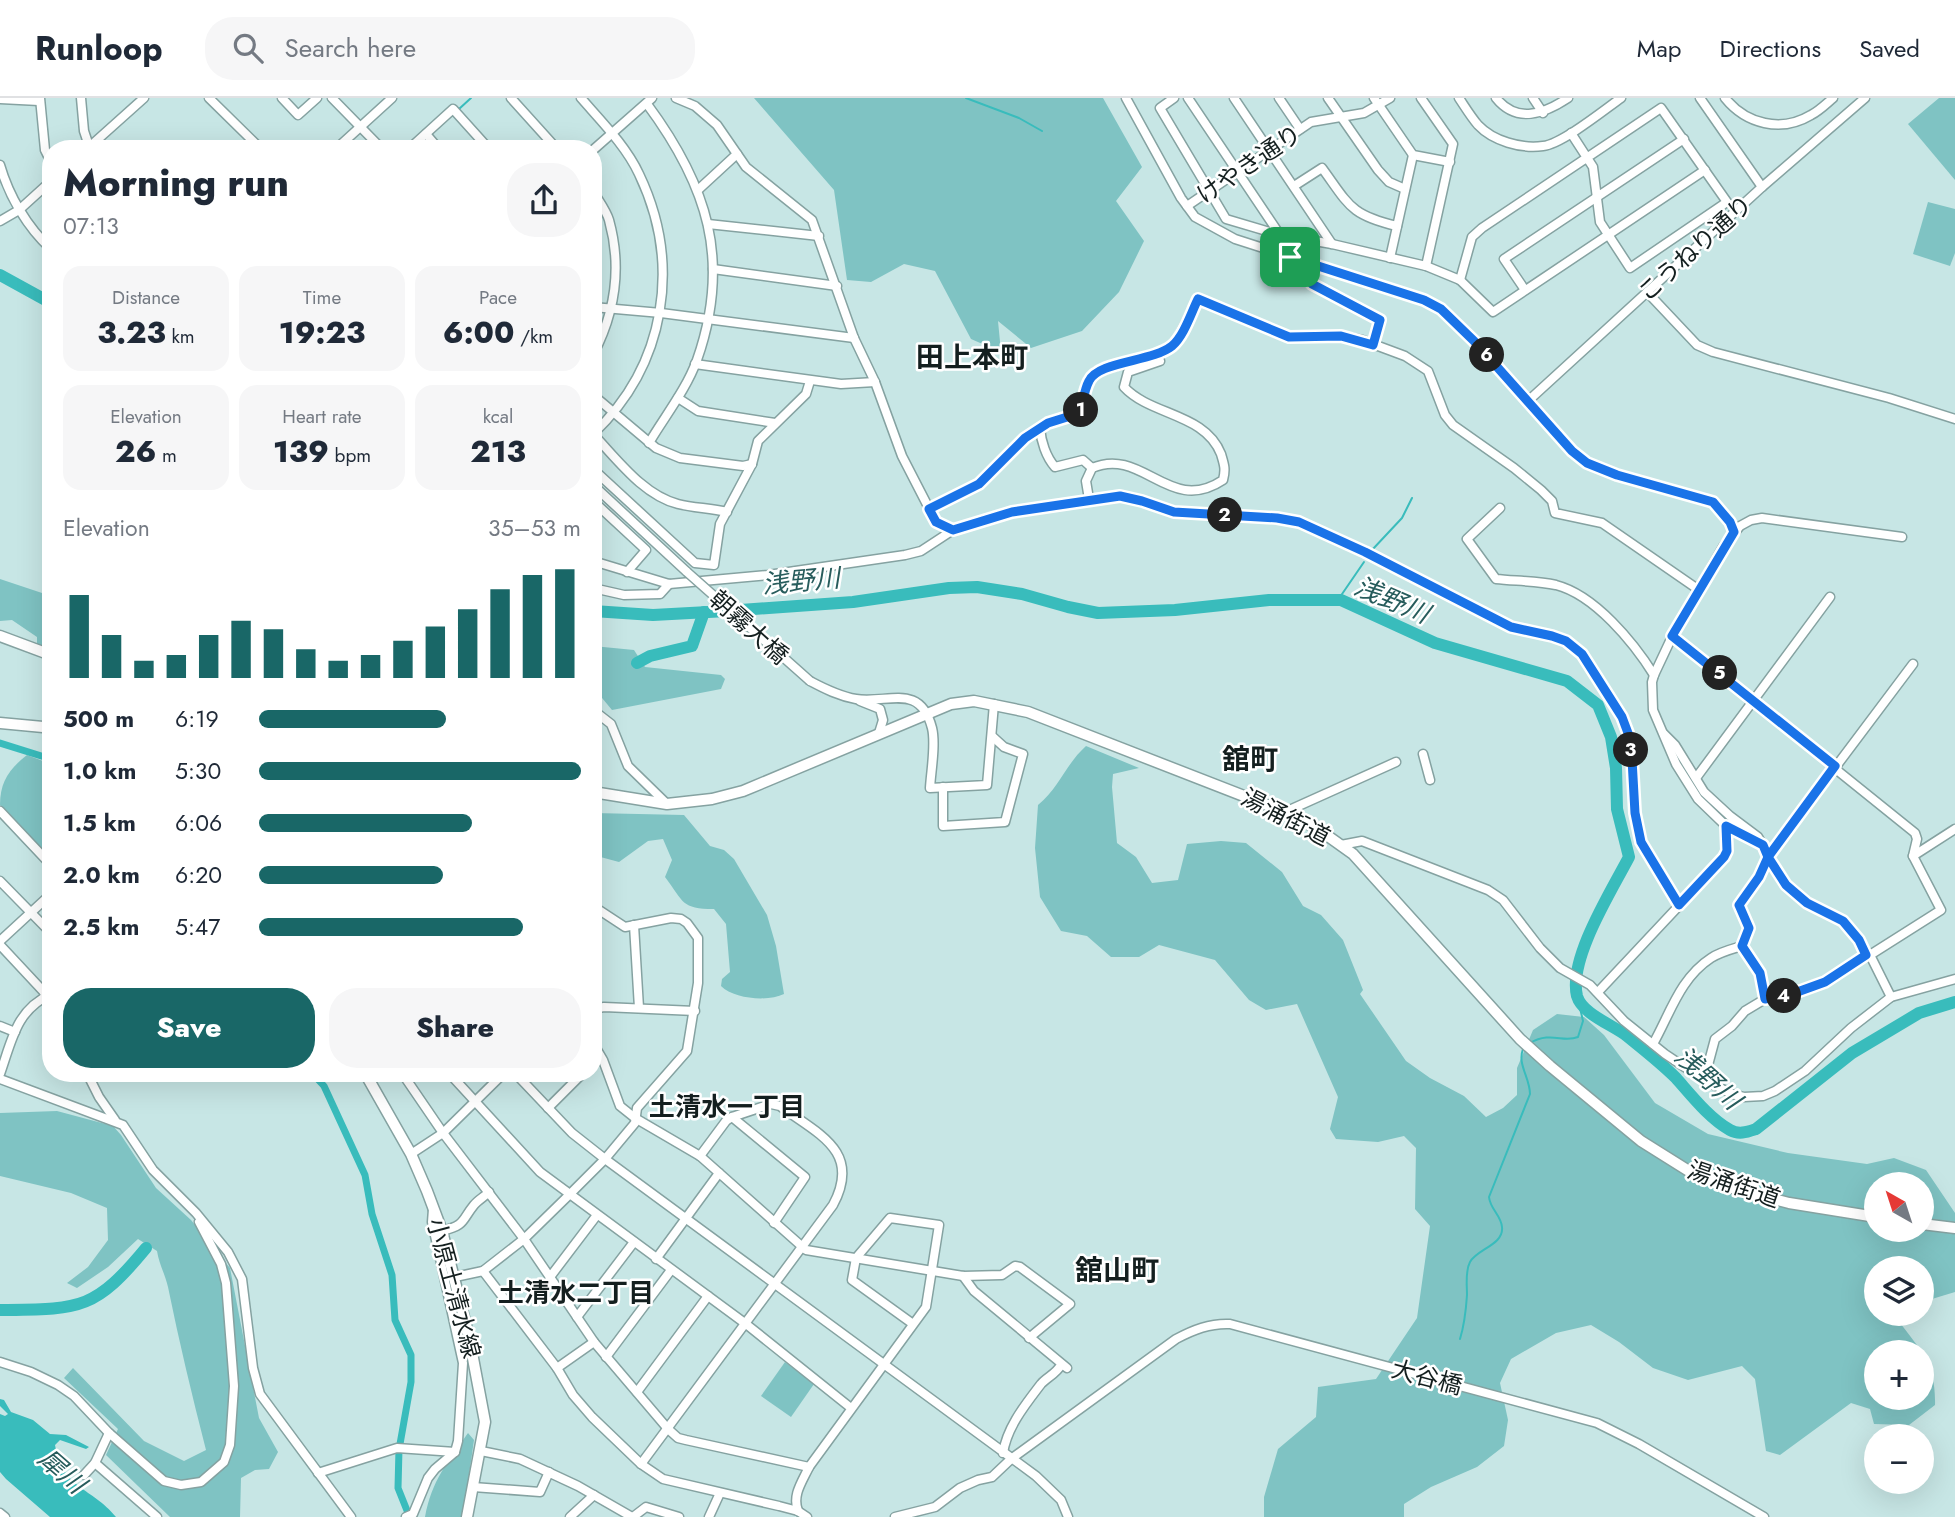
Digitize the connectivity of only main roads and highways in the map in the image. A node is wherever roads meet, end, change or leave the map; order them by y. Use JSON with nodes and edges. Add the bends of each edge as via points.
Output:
{"nodes":[{"id":1,"x":0,"y":636,"type":"edge"},
{"id":2,"x":42,"y":652,"type":"edge"},
{"id":3,"x":0,"y":723,"type":"edge"},
{"id":4,"x":42,"y":726,"type":"edge"},
{"id":5,"x":602,"y":793,"type":"edge"},
{"id":6,"x":370,"y":1082,"type":"edge"},
{"id":7,"x":1864,"y":1215,"type":"edge"},
{"id":8,"x":1934,"y":1225,"type":"edge"},
{"id":9,"x":1955,"y":1228,"type":"edge"},
{"id":10,"x":467,"y":1517,"type":"edge"}],
"edges":[{"from":1,"to":2,"type":"main road"},
{"from":3,"to":4,"type":"main road"},
{"from":5,"to":7,"type":"main road","name":"湯涌街道","via":[[667,804],[712,799],[743,791],[951,704],[994,704],[1046,719],[1285,812],[1341,845],[1541,1059],[1641,1142],[1692,1173],[1789,1203]]},
{"from":6,"to":10,"type":"main road","name":"小原土清水線","via":[[411,1154],[455,1277],[485,1422]]},
{"from":8,"to":9,"type":"main road"}]}
